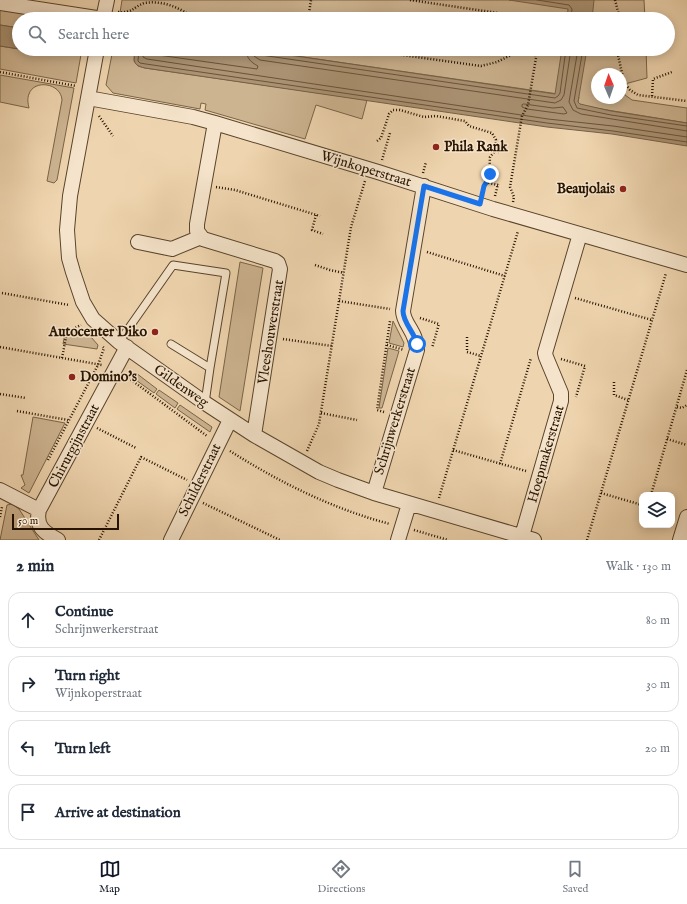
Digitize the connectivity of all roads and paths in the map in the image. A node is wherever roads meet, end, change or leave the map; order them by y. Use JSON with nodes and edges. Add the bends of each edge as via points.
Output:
{"nodes":[{"id":1,"x":307,"y":0,"type":"edge"},
{"id":2,"x":311,"y":0,"type":"edge"},
{"id":3,"x":410,"y":0,"type":"edge"},
{"id":4,"x":615,"y":0,"type":"edge"},
{"id":5,"x":418,"y":1,"type":"edge"},
{"id":6,"x":0,"y":3,"type":"edge"},
{"id":7,"x":104,"y":12,"type":"edge"},
{"id":8,"x":127,"y":12,"type":"edge"},
{"id":9,"x":127,"y":12,"type":"edge"},
{"id":10,"x":185,"y":12,"type":"edge"},
{"id":11,"x":309,"y":12,"type":"edge"},
{"id":12,"x":491,"y":12,"type":"edge"},
{"id":13,"x":618,"y":12,"type":"edge"},
{"id":14,"x":96,"y":56,"type":"edge"},
{"id":15,"x":409,"y":56,"type":"edge"},
{"id":16,"x":509,"y":56,"type":"edge"},
{"id":17,"x":536,"y":56,"type":"edge"},
{"id":18,"x":618,"y":56,"type":"edge"},
{"id":19,"x":0,"y":72,"type":"edge"},
{"id":20,"x":672,"y":72,"type":"dead end"},
{"id":21,"x":89,"y":93,"type":"junction"},
{"id":22,"x":652,"y":96,"type":"junction"},
{"id":23,"x":687,"y":101,"type":"edge"},
{"id":24,"x":215,"y":123,"type":"junction"},
{"id":25,"x":390,"y":133,"type":"dead end"},
{"id":26,"x":113,"y":136,"type":"dead end"},
{"id":27,"x":377,"y":141,"type":"dead end"},
{"id":28,"x":490,"y":168,"type":"junction"},
{"id":29,"x":496,"y":169,"type":"dead end"},
{"id":30,"x":373,"y":170,"type":"junction"},
{"id":31,"x":487,"y":180,"type":"junction"},
{"id":32,"x":204,"y":185,"type":"junction"},
{"id":33,"x":498,"y":185,"type":"dead end"},
{"id":34,"x":424,"y":186,"type":"junction"},
{"id":35,"x":480,"y":204,"type":"junction"},
{"id":36,"x":516,"y":215,"type":"junction"},
{"id":37,"x":323,"y":234,"type":"dead end"},
{"id":38,"x":580,"y":234,"type":"junction"},
{"id":39,"x":201,"y":237,"type":"junction"},
{"id":40,"x":138,"y":242,"type":"dead end"},
{"id":41,"x":413,"y":248,"type":"junction"},
{"id":42,"x":670,"y":260,"type":"junction"},
{"id":43,"x":687,"y":264,"type":"edge"},
{"id":44,"x":315,"y":265,"type":"dead end"},
{"id":45,"x":344,"y":273,"type":"junction"},
{"id":46,"x":505,"y":276,"type":"junction"},
{"id":47,"x":2,"y":293,"type":"dead end"},
{"id":48,"x":564,"y":294,"type":"junction"},
{"id":49,"x":72,"y":305,"type":"dead end"},
{"id":50,"x":652,"y":320,"type":"junction"},
{"id":51,"x":83,"y":324,"type":"dead end"},
{"id":52,"x":270,"y":337,"type":"junction"},
{"id":53,"x":467,"y":337,"type":"dead end"},
{"id":54,"x":123,"y":344,"type":"junction"},
{"id":55,"x":171,"y":344,"type":"dead end"},
{"id":56,"x":332,"y":346,"type":"junction"},
{"id":57,"x":481,"y":356,"type":"junction"},
{"id":58,"x":62,"y":358,"type":"dead end"},
{"id":59,"x":210,"y":368,"type":"junction"},
{"id":60,"x":687,"y":370,"type":"edge"},
{"id":61,"x":614,"y":382,"type":"dead end"},
{"id":62,"x":0,"y":394,"type":"edge"},
{"id":63,"x":26,"y":398,"type":"dead end"},
{"id":64,"x":628,"y":400,"type":"junction"},
{"id":65,"x":205,"y":403,"type":"junction"},
{"id":66,"x":687,"y":405,"type":"edge"},
{"id":67,"x":677,"y":407,"type":"junction"},
{"id":68,"x":17,"y":411,"type":"dead end"},
{"id":69,"x":321,"y":413,"type":"junction"},
{"id":70,"x":230,"y":420,"type":"junction"},
{"id":71,"x":358,"y":420,"type":"dead end"},
{"id":72,"x":85,"y":426,"type":"junction"},
{"id":73,"x":254,"y":435,"type":"junction"},
{"id":74,"x":667,"y":440,"type":"junction"},
{"id":75,"x":687,"y":445,"type":"edge"},
{"id":76,"x":136,"y":448,"type":"dead end"},
{"id":77,"x":453,"y":450,"type":"junction"},
{"id":78,"x":300,"y":462,"type":"junction"},
{"id":79,"x":540,"y":475,"type":"junction"},
{"id":80,"x":0,"y":490,"type":"edge"},
{"id":81,"x":195,"y":492,"type":"junction"},
{"id":82,"x":653,"y":492,"type":"edge"},
{"id":83,"x":374,"y":493,"type":"junction"},
{"id":84,"x":600,"y":493,"type":"junction"},
{"id":85,"x":438,"y":501,"type":"dead end"},
{"id":86,"x":409,"y":504,"type":"junction"},
{"id":87,"x":639,"y":504,"type":"edge"},
{"id":88,"x":39,"y":510,"type":"junction"},
{"id":89,"x":687,"y":517,"type":"edge"},
{"id":90,"x":528,"y":538,"type":"edge"},
{"id":91,"x":58,"y":540,"type":"edge"},
{"id":92,"x":99,"y":540,"type":"edge"},
{"id":93,"x":171,"y":540,"type":"edge"},
{"id":94,"x":280,"y":540,"type":"edge"},
{"id":95,"x":398,"y":540,"type":"edge"},
{"id":96,"x":587,"y":540,"type":"edge"},
{"id":97,"x":680,"y":540,"type":"edge"}],
"edges":[{"from":1,"to":2,"type":"path"},
{"from":2,"to":11,"type":"path"},
{"from":3,"to":5,"type":"path"},
{"from":4,"to":13,"type":"path"},
{"from":5,"to":12,"type":"path"},
{"from":6,"to":7,"type":"street"},
{"from":7,"to":8,"type":"path"},
{"from":9,"to":10,"type":"path","via":[[157,1],[173,4]]},
{"from":14,"to":21,"type":"street","name":"Gildenweg"},
{"from":15,"to":16,"type":"path","via":[[481,66]]},
{"from":17,"to":36,"type":"path","via":[[528,105],[520,123],[510,187],[514,196]]},
{"from":18,"to":22,"type":"path","via":[[624,82],[630,90],[638,95]]},
{"from":19,"to":21,"type":"path"},
{"from":20,"to":22,"type":"path","via":[[653,79]]},
{"from":21,"to":24,"type":"street","name":"Wijnkoperstraat"},
{"from":21,"to":26,"type":"path"},
{"from":21,"to":54,"type":"street","name":"Gildenweg","via":[[70,196],[68,245],[73,272],[88,311],[100,326]]},
{"from":22,"to":23,"type":"path"},
{"from":24,"to":30,"type":"street","name":"Wijnkoperstraat"},
{"from":24,"to":32,"type":"street"},
{"from":25,"to":30,"type":"path"},
{"from":27,"to":28,"type":"path","via":[[393,110],[424,117],[436,116],[465,121],[469,126],[492,133],[496,140],[497,152],[490,157]]},
{"from":28,"to":29,"type":"path"},
{"from":28,"to":31,"type":"path"},
{"from":30,"to":34,"type":"street","name":"Wijnkoperstraat"},
{"from":30,"to":45,"type":"path","via":[[351,227]]},
{"from":31,"to":33,"type":"path"},
{"from":31,"to":35,"type":"path"},
{"from":32,"to":37,"type":"path","via":[[235,190],[318,215],[312,230]]},
{"from":32,"to":39,"type":"street","via":[[196,224]]},
{"from":34,"to":35,"type":"street","name":"Wijnkoperstraat"},
{"from":34,"to":41,"type":"street","name":"Schrijnwerkerstraat"},
{"from":35,"to":36,"type":"street","name":"Wijnkoperstraat"},
{"from":36,"to":38,"type":"street","name":"Wijnkoperstraat"},
{"from":36,"to":46,"type":"path"},
{"from":38,"to":42,"type":"street","name":"Wijnkoperstraat"},
{"from":38,"to":48,"type":"street","name":"Hoepmakerstraat"},
{"from":39,"to":40,"type":"street","via":[[172,249]]},
{"from":39,"to":52,"type":"street","name":"Vleeshouwerstraat","via":[[278,263],[280,274]]},
{"from":41,"to":46,"type":"path"},
{"from":41,"to":83,"type":"street","name":"Schrijnwerkerstraat","via":[[403,315],[415,336],[417,350]]},
{"from":42,"to":43,"type":"street","name":"Wijnkoperstraat"},
{"from":42,"to":50,"type":"path"},
{"from":44,"to":45,"type":"path"},
{"from":45,"to":56,"type":"path"},
{"from":46,"to":57,"type":"path"},
{"from":47,"to":49,"type":"path"},
{"from":48,"to":50,"type":"path"},
{"from":48,"to":79,"type":"street","name":"Hoepmakerstraat","via":[[545,355],[562,401]]},
{"from":50,"to":64,"type":"path"},
{"from":51,"to":58,"type":"path","via":[[67,332]]},
{"from":52,"to":56,"type":"path"},
{"from":52,"to":73,"type":"street","name":"Vleeshouwerstraat"},
{"from":53,"to":57,"type":"path","via":[[467,352]]},
{"from":54,"to":59,"type":"lane","via":[[173,265],[226,273]]},
{"from":54,"to":65,"type":"street","name":"Gildenweg"},
{"from":54,"to":72,"type":"street","name":"Chirurgijnstraat"},
{"from":55,"to":59,"type":"lane"},
{"from":56,"to":69,"type":"path"},
{"from":57,"to":77,"type":"path"},
{"from":59,"to":65,"type":"lane"},
{"from":60,"to":67,"type":"path"},
{"from":61,"to":64,"type":"path","via":[[614,395]]},
{"from":62,"to":63,"type":"path"},
{"from":64,"to":84,"type":"path"},
{"from":65,"to":70,"type":"street","name":"Gildenweg"},
{"from":66,"to":67,"type":"path"},
{"from":67,"to":74,"type":"path"},
{"from":68,"to":72,"type":"path","via":[[68,420]]},
{"from":69,"to":71,"type":"path"},
{"from":69,"to":78,"type":"path","via":[[319,424]]},
{"from":70,"to":73,"type":"street","name":"Gildenweg"},
{"from":70,"to":81,"type":"street","name":"Schilderstraat"},
{"from":72,"to":76,"type":"path"},
{"from":72,"to":88,"type":"street","name":"Chirurgijnstraat"},
{"from":73,"to":78,"type":"street","name":"Gildenweg"},
{"from":74,"to":75,"type":"path"},
{"from":74,"to":82,"type":"path"},
{"from":77,"to":79,"type":"path"},
{"from":77,"to":85,"type":"path"},
{"from":78,"to":83,"type":"street","name":"Gildenweg"},
{"from":79,"to":90,"type":"street","name":"Hoepmakerstraat"},
{"from":80,"to":88,"type":"street"},
{"from":81,"to":92,"type":"path","via":[[141,457]]},
{"from":81,"to":93,"type":"street","name":"Schilderstraat"},
{"from":81,"to":94,"type":"path"},
{"from":83,"to":86,"type":"street","name":"Gildenweg"},
{"from":84,"to":87,"type":"path"},
{"from":84,"to":96,"type":"path"},
{"from":86,"to":90,"type":"street","name":"Gildenweg"},
{"from":86,"to":95,"type":"street"},
{"from":88,"to":91,"type":"street","via":[[38,518],[42,529]]},
{"from":89,"to":97,"type":"street"}]}
